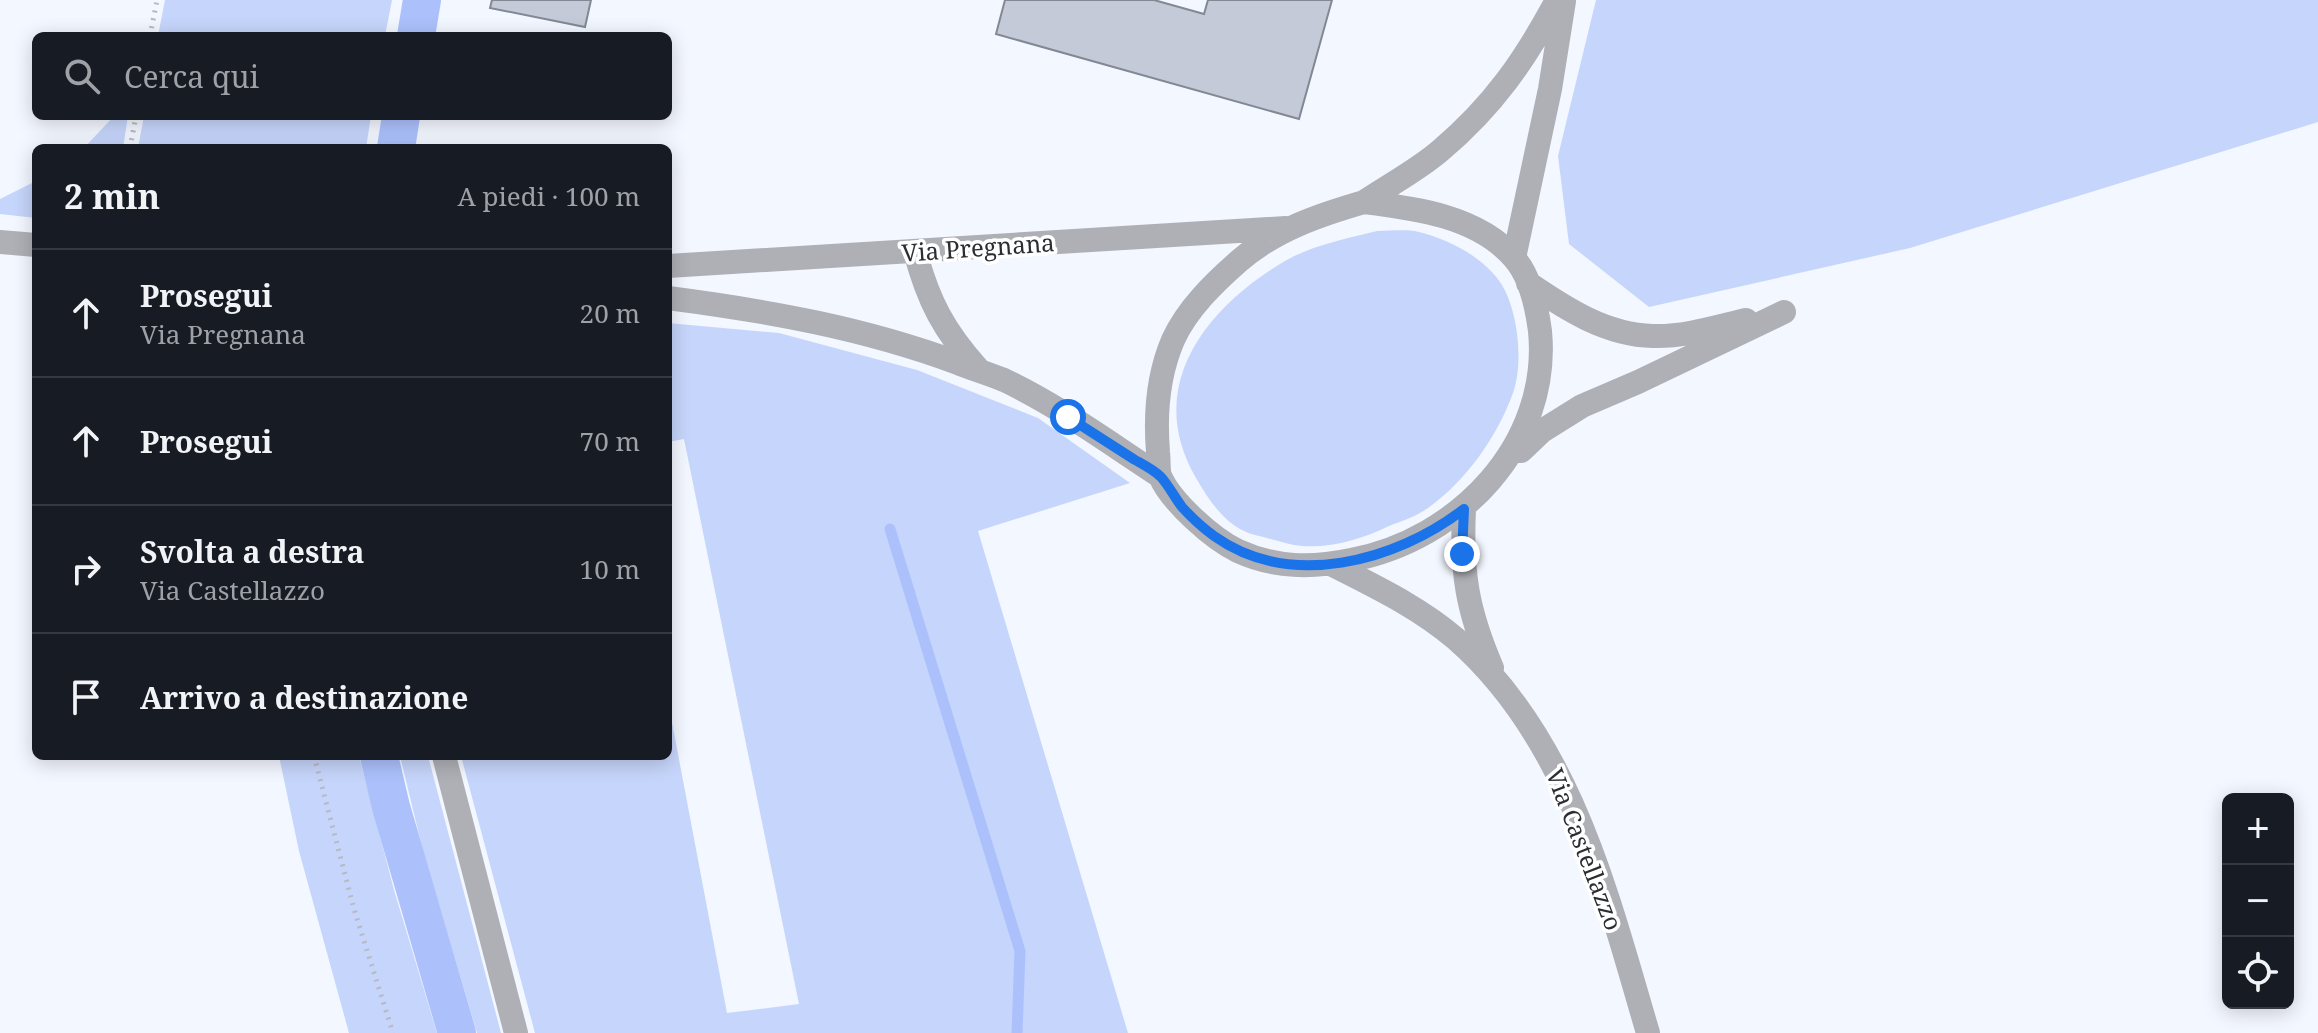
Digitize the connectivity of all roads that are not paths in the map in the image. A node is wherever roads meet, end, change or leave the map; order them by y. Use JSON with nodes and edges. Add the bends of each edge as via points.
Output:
{"nodes":[{"id":1,"x":1557,"y":0,"type":"edge"},
{"id":2,"x":1564,"y":0,"type":"edge"},
{"id":3,"x":1364,"y":202,"type":"junction"},
{"id":4,"x":1289,"y":228,"type":"junction"},
{"id":5,"x":0,"y":242,"type":"edge"},
{"id":6,"x":32,"y":245,"type":"edge"},
{"id":7,"x":915,"y":251,"type":"junction"},
{"id":8,"x":1514,"y":258,"type":"junction"},
{"id":9,"x":672,"y":266,"type":"edge"},
{"id":10,"x":1528,"y":283,"type":"junction"},
{"id":11,"x":672,"y":299,"type":"edge"},
{"id":12,"x":981,"y":372,"type":"junction"},
{"id":13,"x":1160,"y":476,"type":"junction"},
{"id":14,"x":1493,"y":478,"type":"junction"},
{"id":15,"x":1464,"y":509,"type":"junction"},
{"id":16,"x":1331,"y":564,"type":"junction"},
{"id":17,"x":1496,"y":678,"type":"junction"},
{"id":18,"x":445,"y":760,"type":"edge"},
{"id":19,"x":516,"y":1033,"type":"edge"},
{"id":20,"x":1648,"y":1033,"type":"edge"}],
"edges":[{"from":1,"to":3,"type":"street","via":[[1530,51],[1493,100],[1440,151]]},
{"from":2,"to":8,"type":"street"},
{"from":3,"to":4,"type":"street"},
{"from":3,"to":8,"type":"street","via":[[1420,209],[1457,222]]},
{"from":4,"to":7,"type":"street","name":"Via Pregnana"},
{"from":4,"to":13,"type":"street","via":[[1213,286],[1173,339],[1155,422]]},
{"from":5,"to":6,"type":"street"},
{"from":7,"to":9,"type":"street","name":"Via Pregnana"},
{"from":7,"to":12,"type":"street","via":[[924,288],[941,320]]},
{"from":8,"to":10,"type":"street"},
{"from":10,"to":14,"type":"street","via":[[1542,352],[1538,388],[1526,428]]},
{"from":10,"to":14,"type":"street","via":[[1596,323],[1653,336],[1784,312],[1582,406],[1542,431]]},
{"from":11,"to":12,"type":"street","via":[[838,325]]},
{"from":12,"to":13,"type":"street","via":[[1068,417]]},
{"from":13,"to":16,"type":"street","via":[[1184,510],[1237,550],[1266,562]]},
{"from":14,"to":15,"type":"street"},
{"from":15,"to":16,"type":"street","via":[[1375,556]]},
{"from":15,"to":17,"type":"street","name":"Via Castellazzo","via":[[1466,595]]},
{"from":16,"to":17,"type":"street","name":"Via Castellazzo","via":[[1406,603],[1455,638]]},
{"from":17,"to":20,"type":"street","name":"Via Castellazzo","via":[[1550,759],[1575,812],[1607,893]]},
{"from":18,"to":19,"type":"street"}]}
